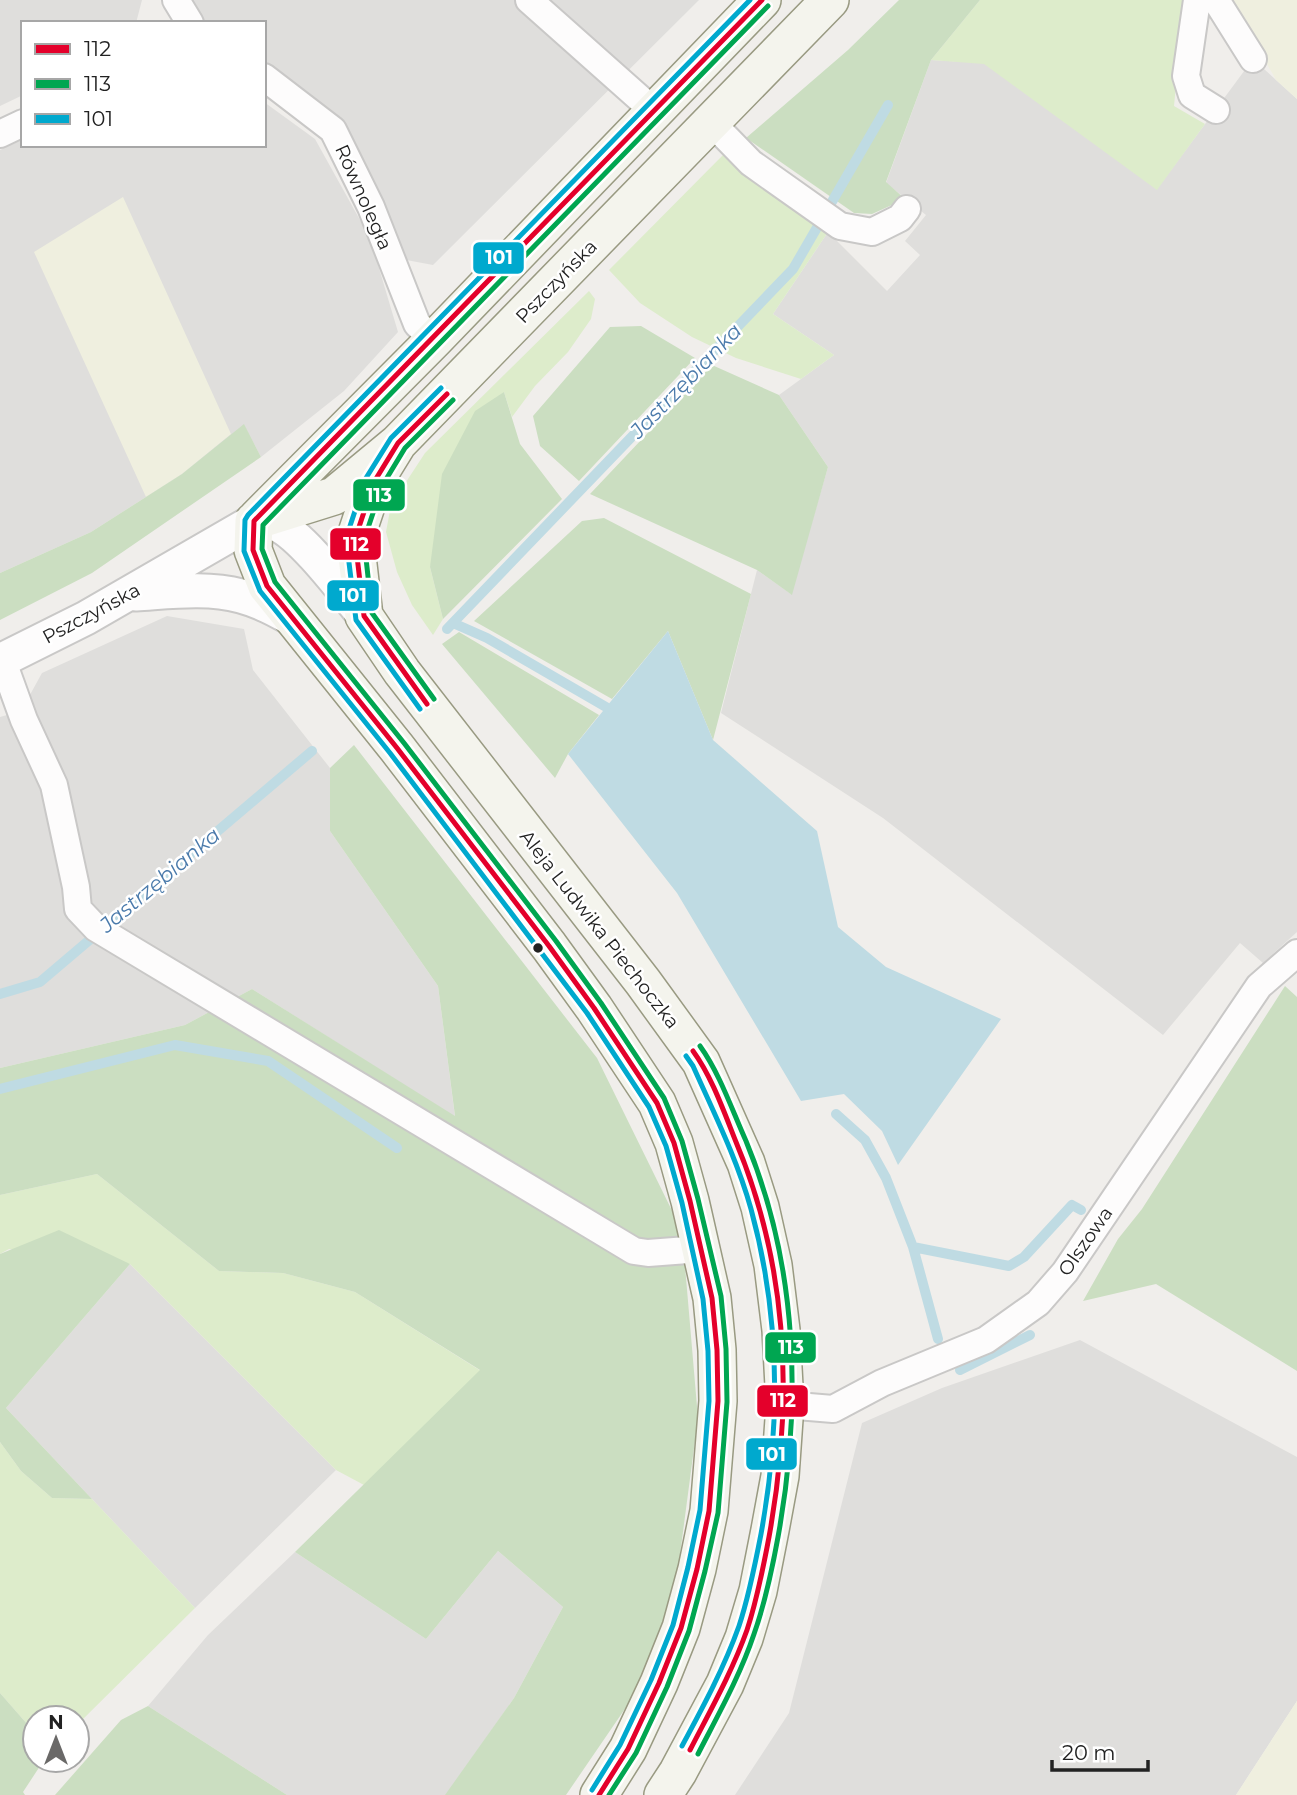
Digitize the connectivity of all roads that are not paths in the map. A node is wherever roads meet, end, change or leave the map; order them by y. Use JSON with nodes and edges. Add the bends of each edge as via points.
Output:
{"nodes":[{"id":1,"x":176,"y":0,"type":"edge"},
{"id":2,"x":529,"y":0,"type":"edge"},
{"id":3,"x":762,"y":0,"type":"edge"},
{"id":4,"x":830,"y":0,"type":"edge"},
{"id":5,"x":1197,"y":0,"type":"edge"},
{"id":6,"x":1216,"y":0,"type":"edge"},
{"id":7,"x":189,"y":21,"type":"edge"},
{"id":8,"x":1253,"y":59,"type":"dead end"},
{"id":9,"x":266,"y":79,"type":"edge"},
{"id":10,"x":1216,"y":110,"type":"dead end"},
{"id":11,"x":655,"y":112,"type":"junction"},
{"id":12,"x":712,"y":123,"type":"junction"},
{"id":13,"x":21,"y":124,"type":"edge"},
{"id":14,"x":0,"y":134,"type":"edge"},
{"id":15,"x":907,"y":209,"type":"dead end"},
{"id":16,"x":434,"y":340,"type":"junction"},
{"id":17,"x":398,"y":443,"type":"junction"},
{"id":18,"x":254,"y":522,"type":"junction"},
{"id":19,"x":126,"y":594,"type":"junction"},
{"id":20,"x":364,"y":615,"type":"junction"},
{"id":21,"x":297,"y":621,"type":"junction"},
{"id":22,"x":1,"y":660,"type":"edge"},
{"id":23,"x":1297,"y":953,"type":"edge"},
{"id":24,"x":701,"y":1249,"type":"junction"},
{"id":25,"x":785,"y":1405,"type":"junction"},
{"id":26,"x":599,"y":1795,"type":"edge"},
{"id":27,"x":663,"y":1795,"type":"edge"}],
"edges":[{"from":1,"to":7,"type":"street"},
{"from":2,"to":11,"type":"street"},
{"from":3,"to":11,"type":"main road","name":"Pszczyńska"},
{"from":4,"to":12,"type":"main road","name":"Pszczyńska"},
{"from":5,"to":10,"type":"street","via":[[1186,76],[1192,95]]},
{"from":6,"to":8,"type":"street"},
{"from":9,"to":16,"type":"street","name":"Równoległa","via":[[333,130],[371,207],[417,324]]},
{"from":11,"to":16,"type":"main road","name":"Pszczyńska"},
{"from":12,"to":15,"type":"street","via":[[751,163],[841,226],[872,232],[900,218]]},
{"from":12,"to":17,"type":"main road","name":"Pszczyńska"},
{"from":13,"to":14,"type":"street"},
{"from":16,"to":18,"type":"main road","name":"Pszczyńska"},
{"from":17,"to":18,"type":"main road","name":"Pszczyńska","via":[[334,496]]},
{"from":17,"to":20,"type":"main road","name":"Aleja Ludwika Piechoczka","via":[[374,482],[355,539]]},
{"from":18,"to":19,"type":"street","name":"Pszczyńska"},
{"from":18,"to":20,"type":"street","name":"Aleja Ludwika Piechoczka","via":[[275,524],[289,533]]},
{"from":18,"to":21,"type":"main road","via":[[253,550],[267,586]]},
{"from":19,"to":21,"type":"street","via":[[192,590],[238,595]]},
{"from":19,"to":22,"type":"street","name":"Pszczyńska"},
{"from":20,"to":25,"type":"main road","name":"Aleja Ludwika Piechoczka","via":[[402,672],[701,1062],[746,1163],[760,1207],[773,1265]]},
{"from":21,"to":24,"type":"main road","via":[[549,946],[657,1103],[674,1143]]},
{"from":22,"to":24,"type":"street","via":[[54,785],[78,909],[90,922],[634,1251]]},
{"from":23,"to":25,"type":"street","name":"Olszowa","via":[[1259,986],[1065,1272],[1038,1303],[986,1340],[882,1383],[833,1409]]},
{"from":24,"to":26,"type":"main road","via":[[717,1350],[709,1511],[677,1639],[628,1748]]},
{"from":25,"to":27,"type":"main road","name":"Aleja Ludwika Piechoczka","via":[[771,1530],[744,1638],[725,1684]]}]}
